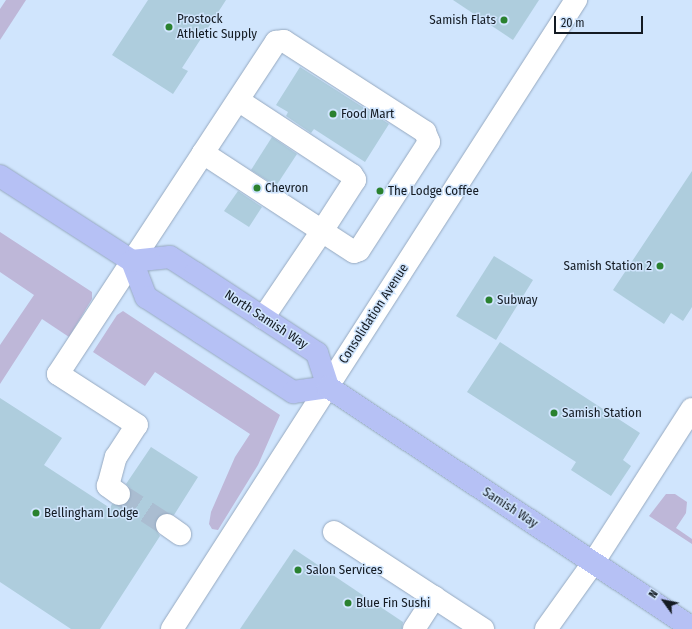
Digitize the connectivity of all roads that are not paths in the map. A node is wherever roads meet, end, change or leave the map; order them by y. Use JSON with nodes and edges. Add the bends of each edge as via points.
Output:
{"nodes":[{"id":1,"x":576,"y":0,"type":"edge"},
{"id":2,"x":238,"y":100,"type":"junction"},
{"id":3,"x":203,"y":153,"type":"junction"},
{"id":4,"x":0,"y":176,"type":"edge"},
{"id":5,"x":322,"y":231,"type":"junction"},
{"id":6,"x":132,"y":261,"type":"junction"},
{"id":7,"x":263,"y":318,"type":"junction"},
{"id":8,"x":328,"y":387,"type":"junction"},
{"id":9,"x":692,"y":409,"type":"edge"},
{"id":10,"x":119,"y":494,"type":"tunnel mouth"},
{"id":11,"x":334,"y":532,"type":"dead end"},
{"id":12,"x":593,"y":563,"type":"junction"},
{"id":13,"x":435,"y":597,"type":"junction"},
{"id":14,"x":692,"y":628,"type":"edge"},
{"id":15,"x":172,"y":629,"type":"edge"},
{"id":16,"x":414,"y":629,"type":"edge"},
{"id":17,"x":483,"y":629,"type":"edge"},
{"id":18,"x":546,"y":629,"type":"edge"}],
"edges":[{"from":1,"to":8,"type":"street","name":"Consolidation Avenue"},
{"from":2,"to":3,"type":"street"},
{"from":2,"to":5,"type":"street","via":[[352,175],[355,180]]},
{"from":2,"to":5,"type":"street","via":[[276,42],[284,41],[425,132],[429,142],[359,250],[354,252]]},
{"from":3,"to":5,"type":"street"},
{"from":3,"to":6,"type":"street"},
{"from":4,"to":6,"type":"main road"},
{"from":5,"to":7,"type":"street"},
{"from":6,"to":7,"type":"main road","name":"North Samish Way","via":[[170,257]]},
{"from":6,"to":8,"type":"main road","via":[[146,297],[293,392]]},
{"from":6,"to":10,"type":"street","via":[[58,374],[137,425],[116,457],[108,486]]},
{"from":7,"to":8,"type":"main road","name":"North Samish Way","via":[[317,353]]},
{"from":8,"to":12,"type":"main road","name":"Samish Way"},
{"from":8,"to":15,"type":"street","name":"Consolidation Avenue"},
{"from":9,"to":12,"type":"street"},
{"from":11,"to":13,"type":"street"},
{"from":12,"to":14,"type":"main road","name":"Samish Way"},
{"from":12,"to":18,"type":"street"},
{"from":13,"to":16,"type":"street"},
{"from":13,"to":17,"type":"street"}]}
